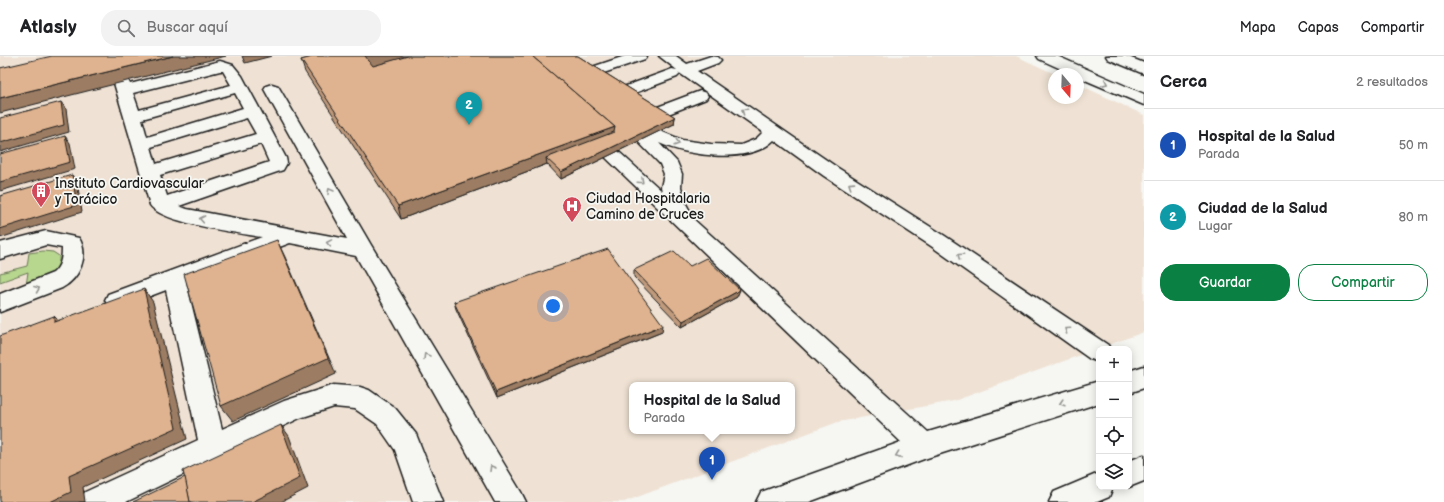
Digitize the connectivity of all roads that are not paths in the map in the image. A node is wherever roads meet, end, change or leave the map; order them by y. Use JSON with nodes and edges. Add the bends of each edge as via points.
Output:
{"nodes":[{"id":1,"x":640,"y":56,"type":"edge"},
{"id":2,"x":1044,"y":56,"type":"edge"},
{"id":3,"x":1113,"y":56,"type":"edge"},
{"id":4,"x":713,"y":60,"type":"dead end"},
{"id":5,"x":674,"y":66,"type":"edge"},
{"id":6,"x":1144,"y":69,"type":"edge"},
{"id":7,"x":240,"y":87,"type":"junction"},
{"id":8,"x":272,"y":90,"type":"dead end"},
{"id":9,"x":700,"y":96,"type":"dead end"},
{"id":10,"x":602,"y":100,"type":"junction"},
{"id":11,"x":1144,"y":100,"type":"edge"},
{"id":12,"x":252,"y":111,"type":"junction"},
{"id":13,"x":132,"y":117,"type":"junction"},
{"id":14,"x":628,"y":123,"type":"junction"},
{"id":15,"x":774,"y":131,"type":"junction"},
{"id":16,"x":266,"y":137,"type":"junction"},
{"id":17,"x":141,"y":144,"type":"junction"},
{"id":18,"x":612,"y":155,"type":"edge"},
{"id":19,"x":150,"y":172,"type":"junction"},
{"id":20,"x":160,"y":205,"type":"junction"},
{"id":21,"x":689,"y":226,"type":"junction"},
{"id":22,"x":287,"y":236,"type":"junction"},
{"id":23,"x":363,"y":250,"type":"junction"},
{"id":24,"x":0,"y":251,"type":"edge"},
{"id":25,"x":174,"y":278,"type":"junction"},
{"id":26,"x":0,"y":303,"type":"edge"},
{"id":27,"x":94,"y":308,"type":"edge"},
{"id":28,"x":1096,"y":350,"type":"edge"},
{"id":29,"x":1096,"y":393,"type":"edge"},
{"id":30,"x":214,"y":446,"type":"junction"},
{"id":31,"x":924,"y":446,"type":"junction"},
{"id":32,"x":1144,"y":468,"type":"edge"},
{"id":33,"x":1132,"y":473,"type":"edge"},
{"id":34,"x":1096,"y":488,"type":"edge"},
{"id":35,"x":95,"y":502,"type":"edge"},
{"id":36,"x":428,"y":502,"type":"edge"},
{"id":37,"x":511,"y":502,"type":"edge"},
{"id":38,"x":771,"y":502,"type":"edge"},
{"id":39,"x":1064,"y":502,"type":"edge"}],
"edges":[{"from":1,"to":10,"type":"street","via":[[571,72]]},
{"from":2,"to":11,"type":"street","one_way":true},
{"from":3,"to":6,"type":"street"},
{"from":4,"to":5,"type":"street"},
{"from":5,"to":10,"type":"street"},
{"from":15,"to":5,"type":"street","one_way":true},
{"from":7,"to":12,"type":"street"},
{"from":7,"to":13,"type":"street"},
{"from":7,"to":13,"type":"street","via":[[228,68],[220,66],[123,87]]},
{"from":23,"to":8,"type":"street","one_way":true},
{"from":9,"to":14,"type":"street"},
{"from":10,"to":14,"type":"street"},
{"from":12,"to":16,"type":"street"},
{"from":12,"to":17,"type":"street"},
{"from":13,"to":17,"type":"street"},
{"from":14,"to":15,"type":"street","one_way":true,"via":[[678,144],[711,149],[742,150],[762,143]]},
{"from":14,"to":21,"type":"street","via":[[668,162],[673,174],[671,187],[675,202]]},
{"from":28,"to":15,"type":"street","one_way":true},
{"from":16,"to":19,"type":"street"},
{"from":16,"to":20,"type":"street","via":[[277,158],[276,166]]},
{"from":17,"to":19,"type":"street"},
{"from":18,"to":21,"type":"street","one_way":true},
{"from":19,"to":20,"type":"street"},
{"from":22,"to":20,"type":"street","one_way":true,"via":[[183,215]]},
{"from":21,"to":31,"type":"street"},
{"from":23,"to":22,"type":"street","one_way":true},
{"from":22,"to":25,"type":"street"},
{"from":37,"to":23,"type":"street","one_way":true},
{"from":26,"to":24,"type":"street","one_way":true,"via":[[65,276],[74,257],[72,243],[46,238]]},
{"from":25,"to":27,"type":"street"},
{"from":25,"to":30,"type":"street"},
{"from":29,"to":31,"type":"street","one_way":true},
{"from":30,"to":35,"type":"street"},
{"from":30,"to":36,"type":"street","via":[[293,409],[334,396],[360,398],[386,416],[406,444]]},
{"from":31,"to":38,"type":"street","one_way":true},
{"from":32,"to":33,"type":"street"},
{"from":34,"to":39,"type":"street"}]}
